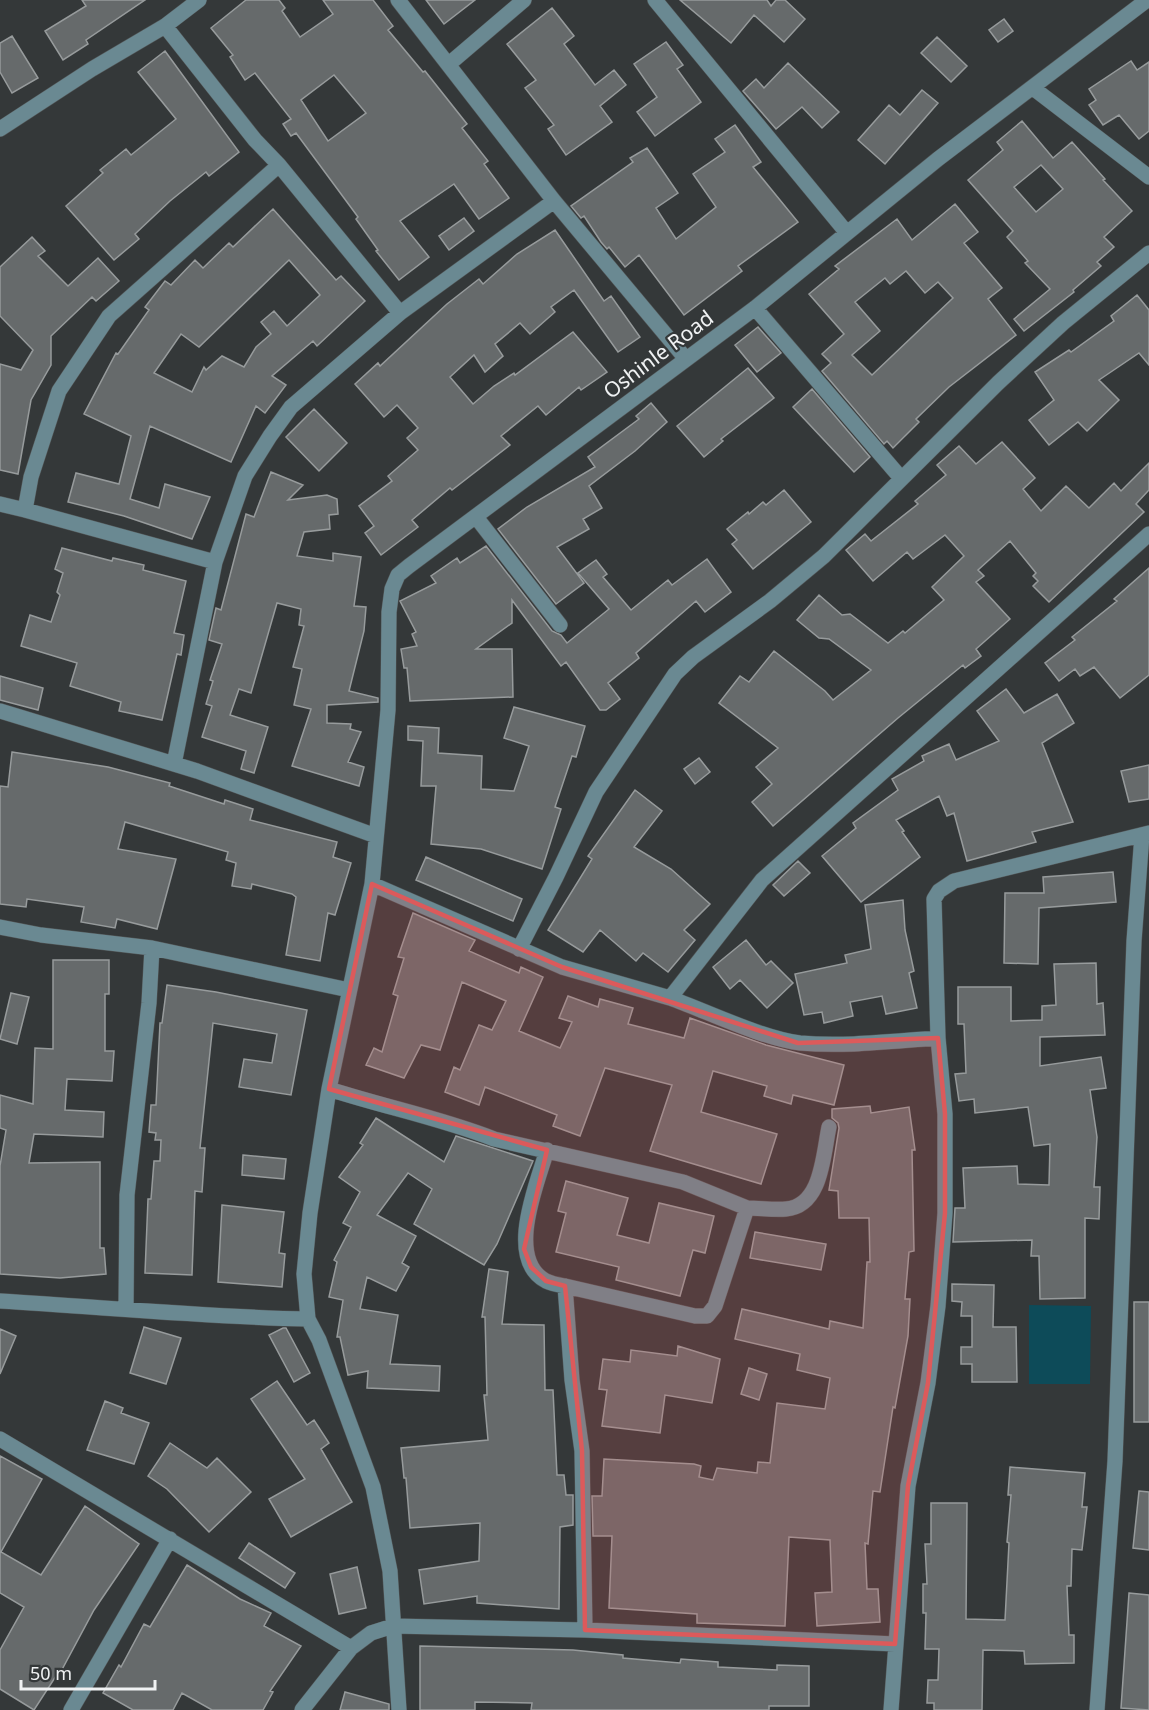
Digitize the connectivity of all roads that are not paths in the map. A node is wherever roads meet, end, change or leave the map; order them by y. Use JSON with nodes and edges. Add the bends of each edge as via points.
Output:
{"nodes":[{"id":1,"x":199,"y":0,"type":"edge"},
{"id":2,"x":398,"y":0,"type":"edge"},
{"id":3,"x":524,"y":0,"type":"edge"},
{"id":4,"x":655,"y":0,"type":"edge"},
{"id":5,"x":1147,"y":0,"type":"edge"},
{"id":6,"x":165,"y":27,"type":"junction"},
{"id":7,"x":449,"y":64,"type":"junction"},
{"id":8,"x":1033,"y":88,"type":"junction"},
{"id":9,"x":0,"y":129,"type":"edge"},
{"id":10,"x":279,"y":165,"type":"junction"},
{"id":11,"x":1149,"y":177,"type":"edge"},
{"id":12,"x":554,"y":201,"type":"junction"},
{"id":13,"x":847,"y":233,"type":"junction"},
{"id":14,"x":1149,"y":253,"type":"edge"},
{"id":15,"x":755,"y":308,"type":"junction"},
{"id":16,"x":400,"y":313,"type":"junction"},
{"id":17,"x":686,"y":359,"type":"junction"},
{"id":18,"x":900,"y":477,"type":"junction"},
{"id":19,"x":0,"y":504,"type":"edge"},
{"id":20,"x":25,"y":510,"type":"junction"},
{"id":21,"x":476,"y":517,"type":"junction"},
{"id":22,"x":1149,"y":534,"type":"edge"},
{"id":23,"x":215,"y":562,"type":"junction"},
{"id":24,"x":561,"y":625,"type":"dead end"},
{"id":25,"x":0,"y":711,"type":"edge"},
{"id":26,"x":174,"y":764,"type":"junction"},
{"id":27,"x":1146,"y":834,"type":"edge"},
{"id":28,"x":376,"y":836,"type":"junction"},
{"id":29,"x":372,"y":884,"type":"junction"},
{"id":30,"x":0,"y":927,"type":"edge"},
{"id":31,"x":152,"y":948,"type":"junction"},
{"id":32,"x":519,"y":949,"type":"junction"},
{"id":33,"x":349,"y":990,"type":"junction"},
{"id":34,"x":670,"y":998,"type":"junction"},
{"id":35,"x":938,"y":1038,"type":"junction"},
{"id":36,"x":330,"y":1089,"type":"junction"},
{"id":37,"x":829,"y":1127,"type":"dead end"},
{"id":38,"x":547,"y":1150,"type":"junction"},
{"id":39,"x":747,"y":1208,"type":"junction"},
{"id":40,"x":565,"y":1286,"type":"junction"},
{"id":41,"x":0,"y":1302,"type":"edge"},
{"id":42,"x":126,"y":1308,"type":"junction"},
{"id":43,"x":308,"y":1319,"type":"junction"},
{"id":44,"x":0,"y":1439,"type":"edge"},
{"id":45,"x":170,"y":1539,"type":"junction"},
{"id":46,"x":393,"y":1626,"type":"junction"},
{"id":47,"x":585,"y":1630,"type":"junction"},
{"id":48,"x":896,"y":1644,"type":"junction"},
{"id":49,"x":351,"y":1648,"type":"junction"},
{"id":50,"x":71,"y":1710,"type":"edge"},
{"id":51,"x":302,"y":1710,"type":"edge"},
{"id":52,"x":399,"y":1710,"type":"edge"},
{"id":53,"x":891,"y":1710,"type":"edge"},
{"id":54,"x":1097,"y":1710,"type":"edge"}],
"edges":[{"from":1,"to":6,"type":"street"},
{"from":2,"to":7,"type":"street"},
{"from":3,"to":7,"type":"street"},
{"from":4,"to":13,"type":"street"},
{"from":5,"to":8,"type":"street","name":"Oshinle Road"},
{"from":6,"to":9,"type":"street"},
{"from":6,"to":10,"type":"street"},
{"from":7,"to":12,"type":"street"},
{"from":8,"to":11,"type":"street"},
{"from":8,"to":13,"type":"street","name":"Oshinle Road"},
{"from":10,"to":16,"type":"street"},
{"from":10,"to":20,"type":"street","via":[[108,316],[59,391],[31,477]]},
{"from":12,"to":16,"type":"street"},
{"from":12,"to":17,"type":"street"},
{"from":13,"to":15,"type":"street","name":"Oshinle Road"},
{"from":14,"to":18,"type":"street","via":[[1063,323]]},
{"from":15,"to":17,"type":"street","name":"Oshinle Road"},
{"from":15,"to":18,"type":"street"},
{"from":16,"to":23,"type":"street","via":[[291,407],[245,476]]},
{"from":17,"to":21,"type":"street","name":"Oshinle Road"},
{"from":18,"to":32,"type":"street","via":[[824,556],[675,674],[596,792]]},
{"from":19,"to":20,"type":"street"},
{"from":20,"to":23,"type":"street"},
{"from":21,"to":24,"type":"street"},
{"from":21,"to":28,"type":"street","name":"Oshinle Road","via":[[398,575],[392,589],[388,710]]},
{"from":22,"to":34,"type":"street","via":[[762,880]]},
{"from":23,"to":26,"type":"street"},
{"from":25,"to":26,"type":"street"},
{"from":26,"to":28,"type":"street"},
{"from":27,"to":35,"type":"street","via":[[954,881],[939,891],[934,899]]},
{"from":27,"to":54,"type":"street","via":[[1134,940],[1115,1461]]},
{"from":28,"to":29,"type":"street","name":"Oshinle Road"},
{"from":29,"to":32,"type":"street"},
{"from":29,"to":33,"type":"street","name":"Oshinle Road"},
{"from":30,"to":31,"type":"street"},
{"from":31,"to":33,"type":"street"},
{"from":31,"to":42,"type":"street","via":[[127,1195]]},
{"from":32,"to":34,"type":"street","via":[[562,967]]},
{"from":33,"to":36,"type":"street","name":"Oshinle Road"},
{"from":34,"to":35,"type":"street","via":[[798,1043]]},
{"from":35,"to":48,"type":"street","via":[[945,1114],[945,1213],[928,1383],[908,1486]]},
{"from":36,"to":38,"type":"street","via":[[494,1139]]},
{"from":36,"to":43,"type":"street","name":"Oshinle Road","via":[[304,1275]]},
{"from":37,"to":39,"type":"street","via":[[818,1179],[807,1201],[788,1209]]},
{"from":38,"to":39,"type":"street","via":[[683,1182]]},
{"from":38,"to":40,"type":"street","via":[[524,1249],[531,1267],[546,1281]]},
{"from":39,"to":40,"type":"street","via":[[716,1306],[707,1316]]},
{"from":40,"to":47,"type":"street","via":[[582,1451]]},
{"from":41,"to":42,"type":"street"},
{"from":42,"to":43,"type":"street","via":[[218,1317]]},
{"from":43,"to":46,"type":"street","via":[[320,1340],[373,1487],[390,1571]]},
{"from":44,"to":45,"type":"street"},
{"from":45,"to":49,"type":"street"},
{"from":45,"to":50,"type":"street"},
{"from":46,"to":47,"type":"street"},
{"from":46,"to":49,"type":"street","via":[[371,1633]]},
{"from":46,"to":52,"type":"street"},
{"from":47,"to":48,"type":"street"},
{"from":48,"to":53,"type":"street"},
{"from":49,"to":51,"type":"street"}]}
